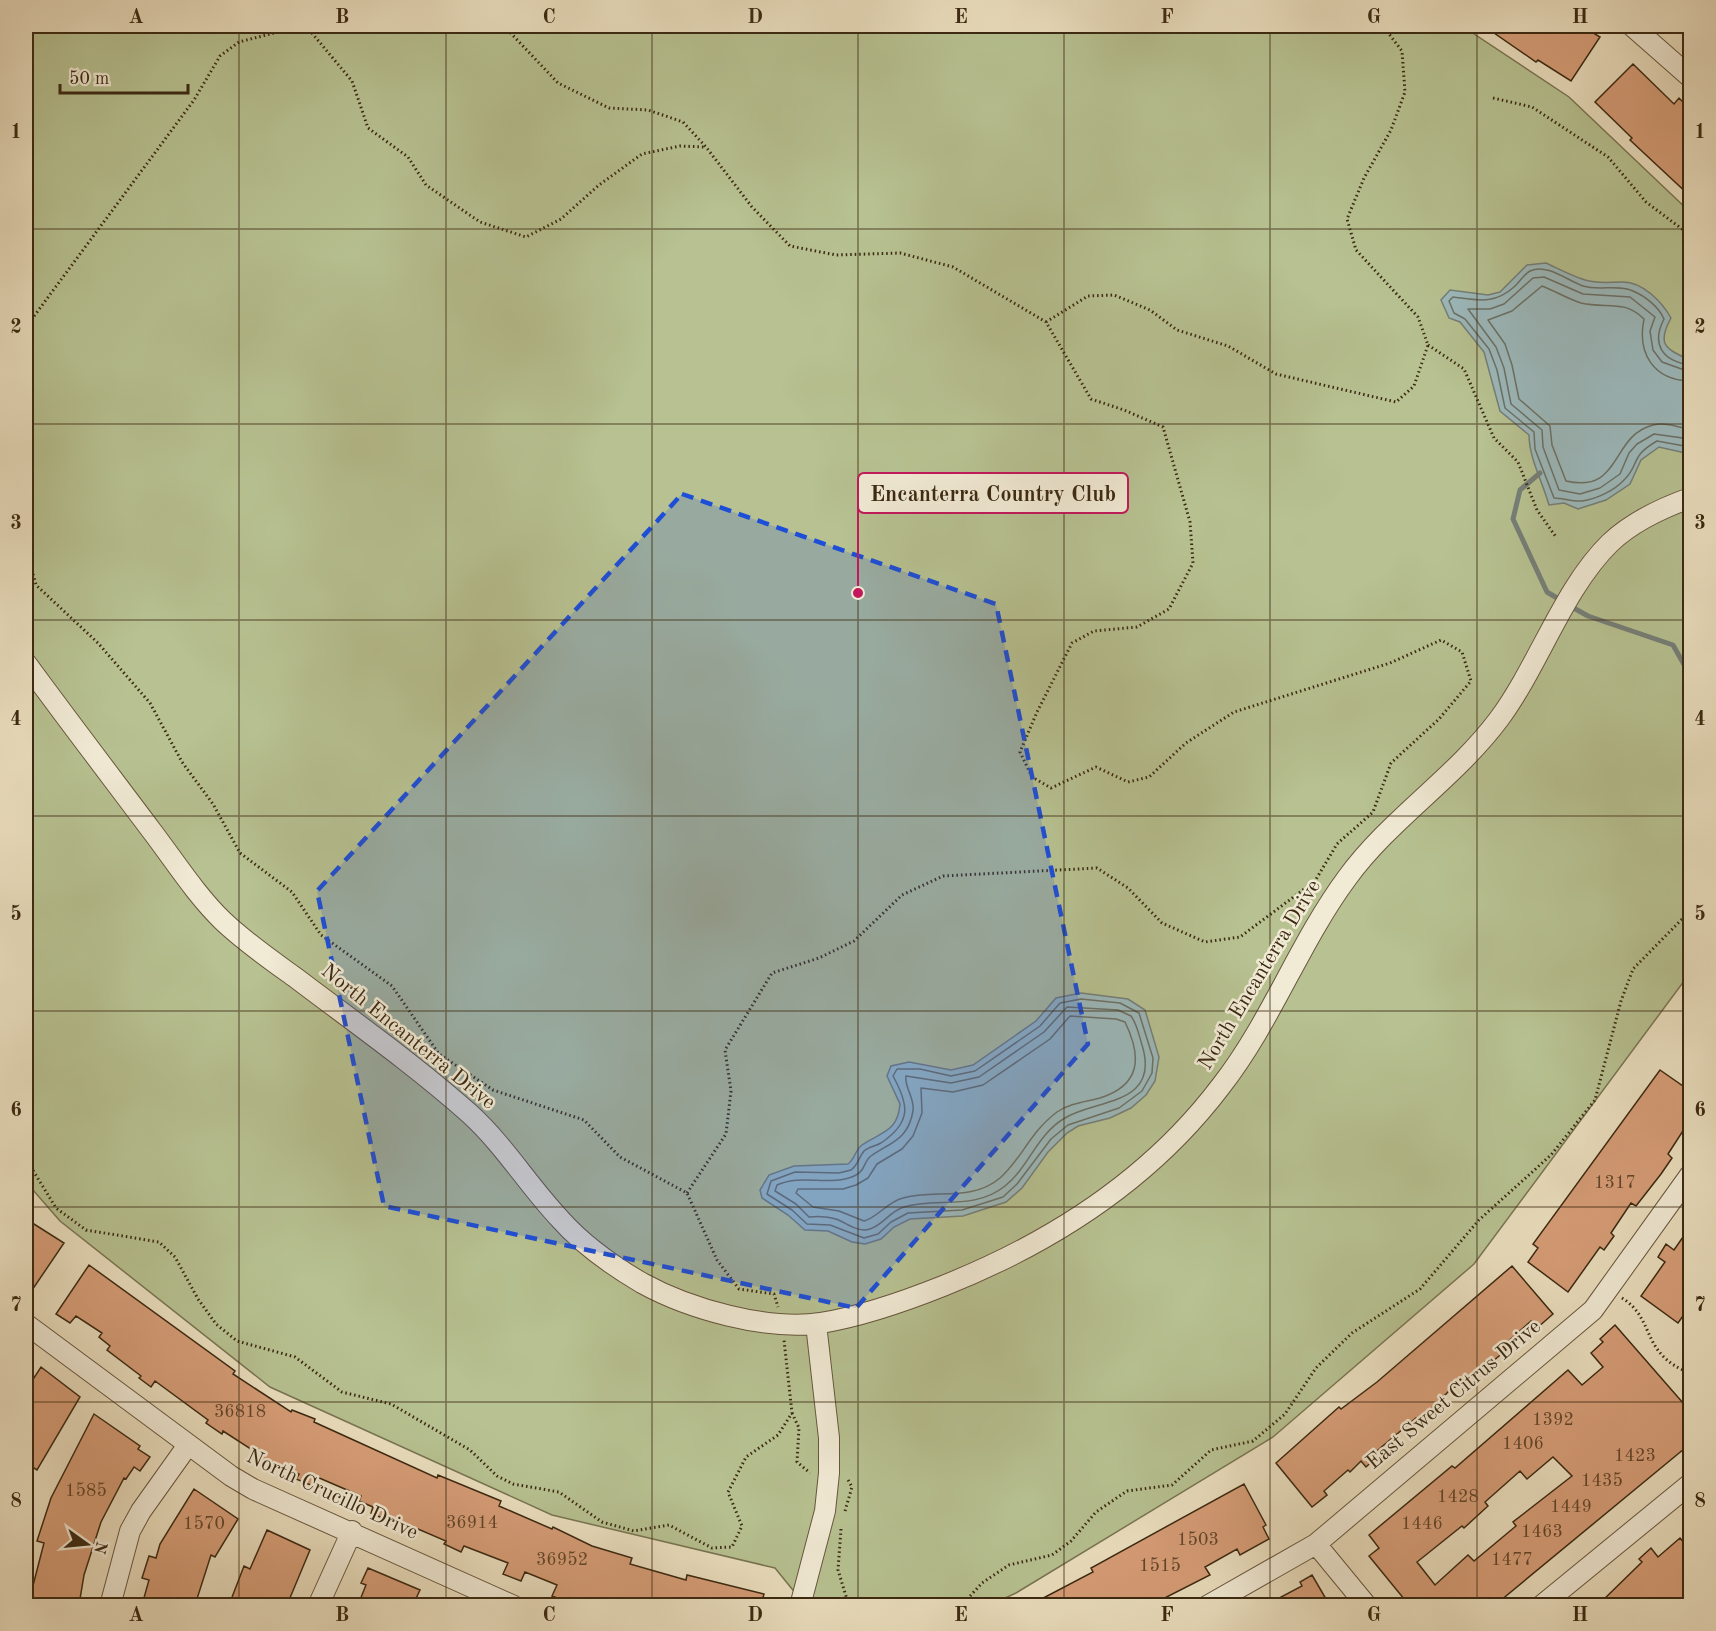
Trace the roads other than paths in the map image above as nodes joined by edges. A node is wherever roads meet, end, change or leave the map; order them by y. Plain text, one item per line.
1 (1632, 26) edge
2 (1690, 77) edge
3 (1690, 498) edge
4 (26, 663) edge
5 (1690, 1176) edge
6 (816, 1324) junction
7 (28, 1332) edge
8 (188, 1445) junction
9 (1690, 1484) edge
10 (352, 1531) junction
11 (1316, 1544) junction
12 (110, 1605) edge
13 (318, 1605) edge
14 (514, 1605) edge
15 (800, 1605) edge
16 (1207, 1605) edge
17 (1367, 1605) edge
18 (1541, 1605) edge

1 - 2 street
3 - 6 street, North Encanterra Drive
4 - 6 street, North Encanterra Drive
5 - 11 street, East Sweet Citrus Drive
6 - 15 street
7 - 8 street, North Crucillo Drive
8 - 10 street, North Crucillo Drive
8 - 12 street
9 - 18 street
10 - 13 street
10 - 14 street, North Crucillo Drive
11 - 16 street, East Sweet Citrus Drive
11 - 17 street

